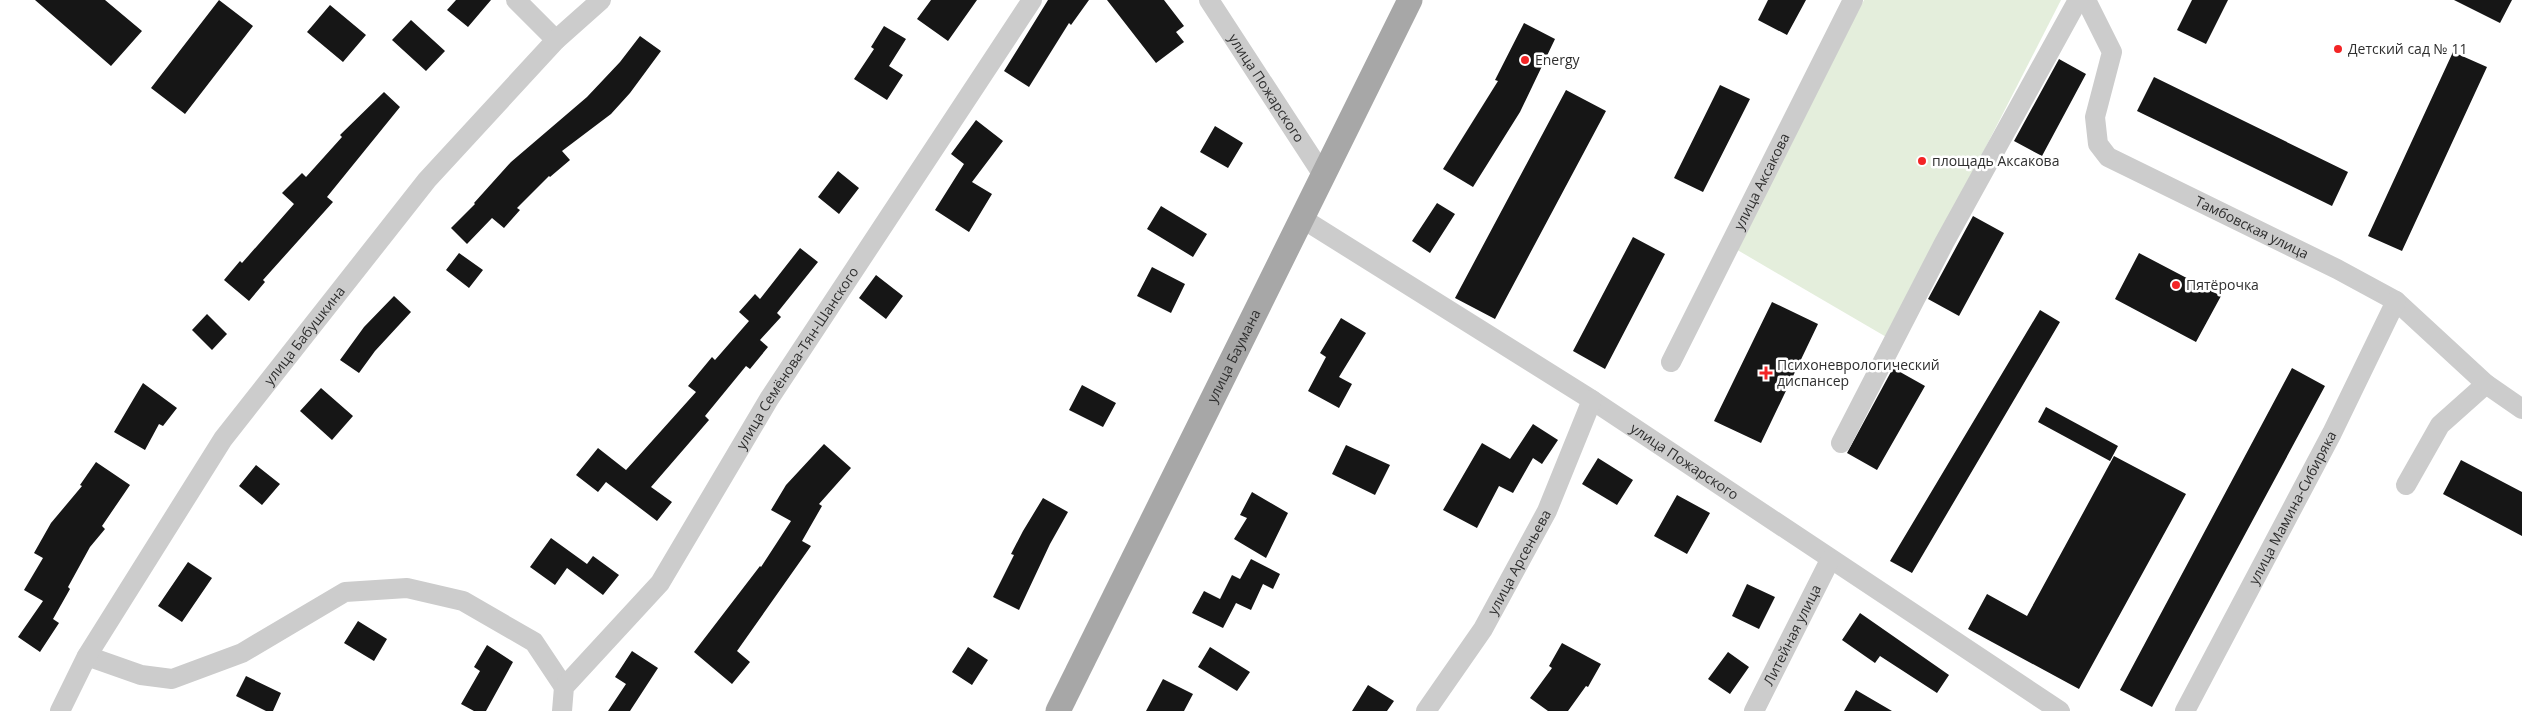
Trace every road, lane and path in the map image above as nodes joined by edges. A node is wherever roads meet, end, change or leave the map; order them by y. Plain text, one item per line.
1 (516, 0) edge
2 (601, 0) edge
3 (1032, 0) edge
4 (1209, 0) edge
5 (1410, 0) edge
6 (1853, 0) edge
7 (2078, 0) edge
8 (2086, 0) edge
9 (556, 40) junction
10 (1323, 175) junction
11 (1304, 219) junction
12 (2396, 301) junction
13 (1671, 362) dead end
14 (2486, 384) junction
15 (1592, 400) junction
16 (2522, 408) edge
17 (1841, 443) dead end
18 (2406, 485) dead end
19 (1830, 560) junction
20 (87, 656) junction
21 (564, 686) junction
22 (60, 711) edge
23 (562, 711) edge
24 (1058, 711) edge
25 (1426, 711) edge
26 (1754, 711) edge
27 (2060, 711) edge
28 (2185, 711) edge

1 - 9 street
2 - 9 street, улица Бабушкина
3 - 21 street, улица Семёнова-Тян-Шанского
4 - 10 street, улица Пожарского
5 - 10 main road, улица Баумана
6 - 13 street, улица Аксакова
7 - 17 street
8 - 12 street, Тамбовская улица
9 - 20 street, улица Бабушкина
10 - 11 main road, улица Баумана
11 - 15 street, улица Пожарского
11 - 24 main road, улица Баумана
12 - 14 street, Тамбовская улица
12 - 28 street, улица Мамина-Сибиряка
14 - 16 street, Тамбовская улица
14 - 18 street
15 - 19 street, улица Пожарского
15 - 25 street, улица Арсеньева
19 - 26 street, Литейная улица
19 - 27 street, улица Пожарского
20 - 21 street
20 - 22 street, улица Бабушкина
21 - 23 street

